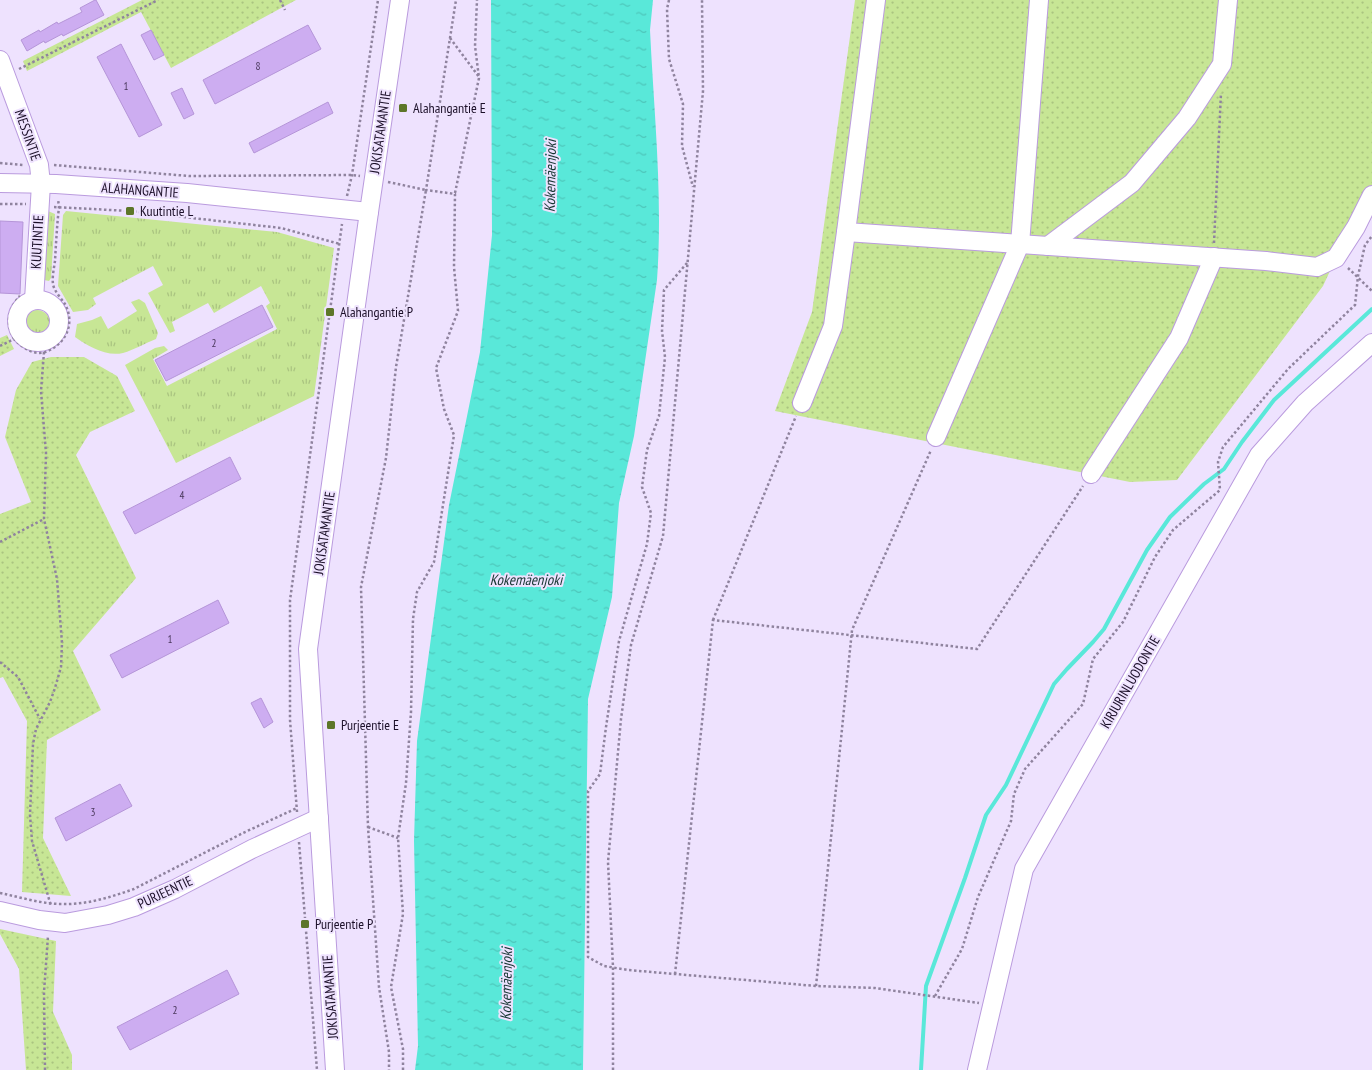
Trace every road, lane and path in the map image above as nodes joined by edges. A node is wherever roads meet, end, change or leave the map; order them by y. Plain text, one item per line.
1 (158, 0) edge
2 (280, 0) edge
3 (400, 0) edge
4 (456, 0) edge
5 (477, 0) edge
6 (668, 0) edge
7 (702, 0) edge
8 (876, 0) edge
9 (1039, 0) edge
10 (1228, 0) edge
11 (285, 10) dead end
12 (450, 38) junction
13 (3, 68) edge
14 (479, 78) junction
15 (1221, 93) dead end
16 (0, 163) edge
17 (38, 165) junction
18 (352, 175) dead end
19 (374, 179) junction
20 (0, 183) edge
21 (41, 184) junction
22 (694, 189) junction
23 (426, 190) junction
24 (455, 194) junction
25 (1372, 195) edge
26 (0, 204) edge
27 (39, 205) junction
28 (369, 212) junction
29 (846, 232) junction
30 (1372, 236) edge
31 (340, 244) dead end
32 (1020, 244) junction
33 (1048, 246) junction
34 (1214, 257) junction
35 (1336, 258) junction
36 (687, 263) junction
37 (1358, 276) junction
38 (1372, 291) edge
39 (34, 300) dead end
40 (1372, 343) edge
41 (44, 352) dead end
42 (802, 403) joint
43 (936, 437) joint
44 (1090, 474) joint
45 (44, 519) junction
46 (0, 542) edge
47 (713, 620) junction
48 (852, 635) junction
49 (0, 662) edge
50 (41, 719) junction
51 (297, 808) dead end
52 (319, 818) junction
53 (368, 827) junction
54 (398, 838) junction
55 (0, 893) edge
56 (0, 911) edge
57 (50, 912) junction
58 (613, 967) junction
59 (675, 974) junction
60 (816, 986) junction
61 (935, 996) junction
62 (992, 1005) junction
63 (45, 1070) edge
64 (335, 1070) edge
65 (389, 1070) edge
66 (402, 1070) edge
67 (613, 1070) edge
68 (978, 1070) edge

1 - 13 path
2 - 11 path
3 - 19 street, JOKISATAMANTIE
4 - 12 path
5 - 14 path
6 - 22 path
7 - 22 path
8 - 29 street
9 - 32 street
10 - 33 street
12 - 14 path
12 - 23 path
13 - 17 street, MESSINTIE
14 - 24 path
15 - 34 path
16 - 17 path
17 - 18 path
17 - 21 street, MESSINTIE
19 - 23 path
19 - 28 street, JOKISATAMANTIE
20 - 21 street, ALAHANGANTIE
21 - 27 street, KUUTINTIE
21 - 28 street, ALAHANGANTIE
22 - 36 path
23 - 24 path
23 - 53 path
24 - 54 path
25 - 35 street
26 - 27 path
27 - 31 path
27 - 39 street, KUUTINTIE
28 - 52 street, JOKISATAMANTIE
29 - 32 street
29 - 42 street
30 - 37 path
32 - 33 street
32 - 43 street
33 - 34 street
34 - 35 street
34 - 44 street
35 - 37 path
36 - 58 path
36 - 58 path
37 - 38 path
37 - 61 path
40 - 62 street, KIRJURINLUODONTIE
41 - 45 path
42 - 47 path
43 - 48 path
44 - 48 path
45 - 46 path
45 - 50 path
47 - 48 path
47 - 59 path
48 - 60 path
49 - 50 path
50 - 57 path
51 - 57 path
52 - 57 street, PURJEENTIE
52 - 64 street, JOKISATAMANTIE
53 - 54 path
53 - 65 path
54 - 66 path
55 - 57 path
56 - 57 street, PURJEENTIE
57 - 63 path
58 - 59 path
58 - 67 path
59 - 60 path
60 - 61 path
61 - 62 path
62 - 68 street, KIRJURINLUODONTIE

